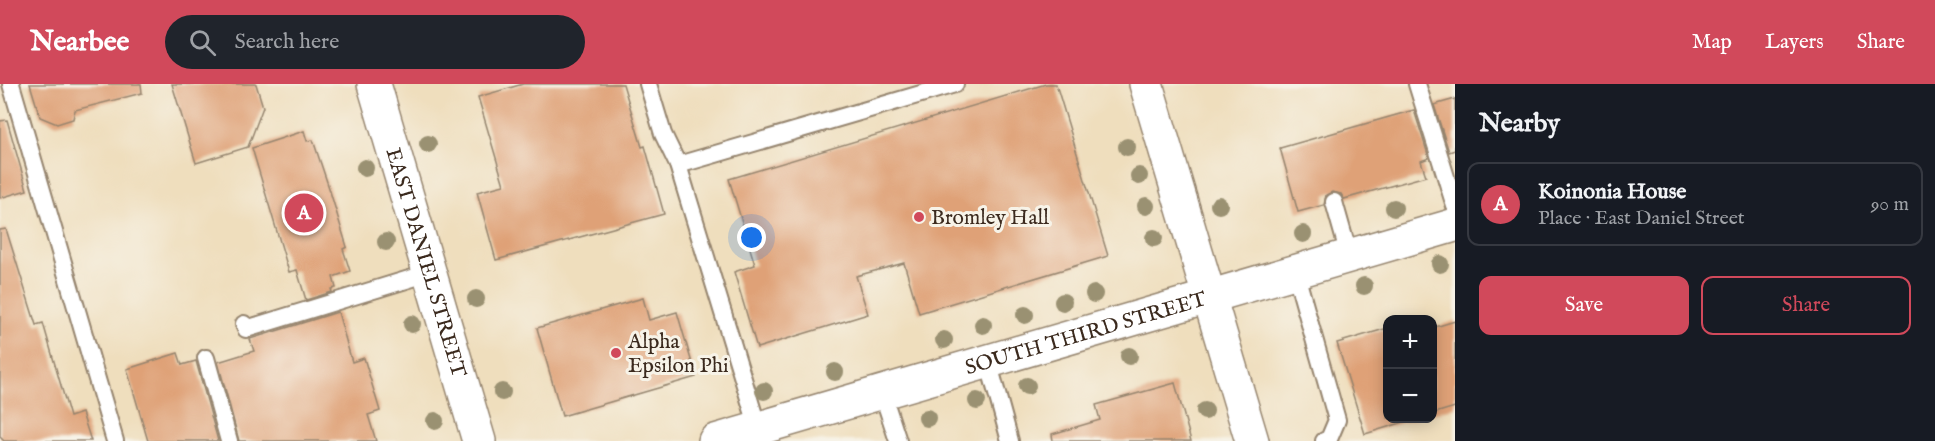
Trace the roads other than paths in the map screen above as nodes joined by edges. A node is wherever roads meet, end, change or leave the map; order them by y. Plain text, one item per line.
1 (11, 84) edge
2 (374, 84) edge
3 (648, 84) edge
4 (955, 84) edge
5 (1146, 84) edge
6 (1417, 84) edge
7 (678, 165) junction
8 (1334, 202) dead end
9 (1455, 206) edge
10 (1455, 225) edge
11 (1349, 255) junction
12 (1295, 271) junction
13 (429, 273) junction
14 (1209, 296) junction
15 (244, 324) dead end
16 (206, 358) dead end
17 (988, 361) junction
18 (882, 392) junction
19 (758, 428) junction
20 (116, 441) edge
21 (229, 441) edge
22 (479, 441) edge
23 (715, 441) edge
24 (898, 441) edge
25 (1010, 441) edge
26 (1252, 441) edge
27 (1324, 441) edge

1 - 20 lane
2 - 13 street, EAST DANIEL STREET
3 - 7 lane
4 - 7 lane
5 - 14 street
6 - 9 lane
7 - 19 lane
8 - 11 lane
10 - 11 street, SOUTH THIRD STREET
11 - 12 street, SOUTH THIRD STREET
12 - 14 street, SOUTH THIRD STREET
12 - 27 lane
13 - 15 lane
13 - 22 street, EAST DANIEL STREET
14 - 17 street, SOUTH THIRD STREET
14 - 26 street
16 - 21 lane
17 - 18 street, SOUTH THIRD STREET
17 - 25 lane
18 - 19 street, SOUTH THIRD STREET
18 - 24 lane
19 - 23 street, SOUTH THIRD STREET

